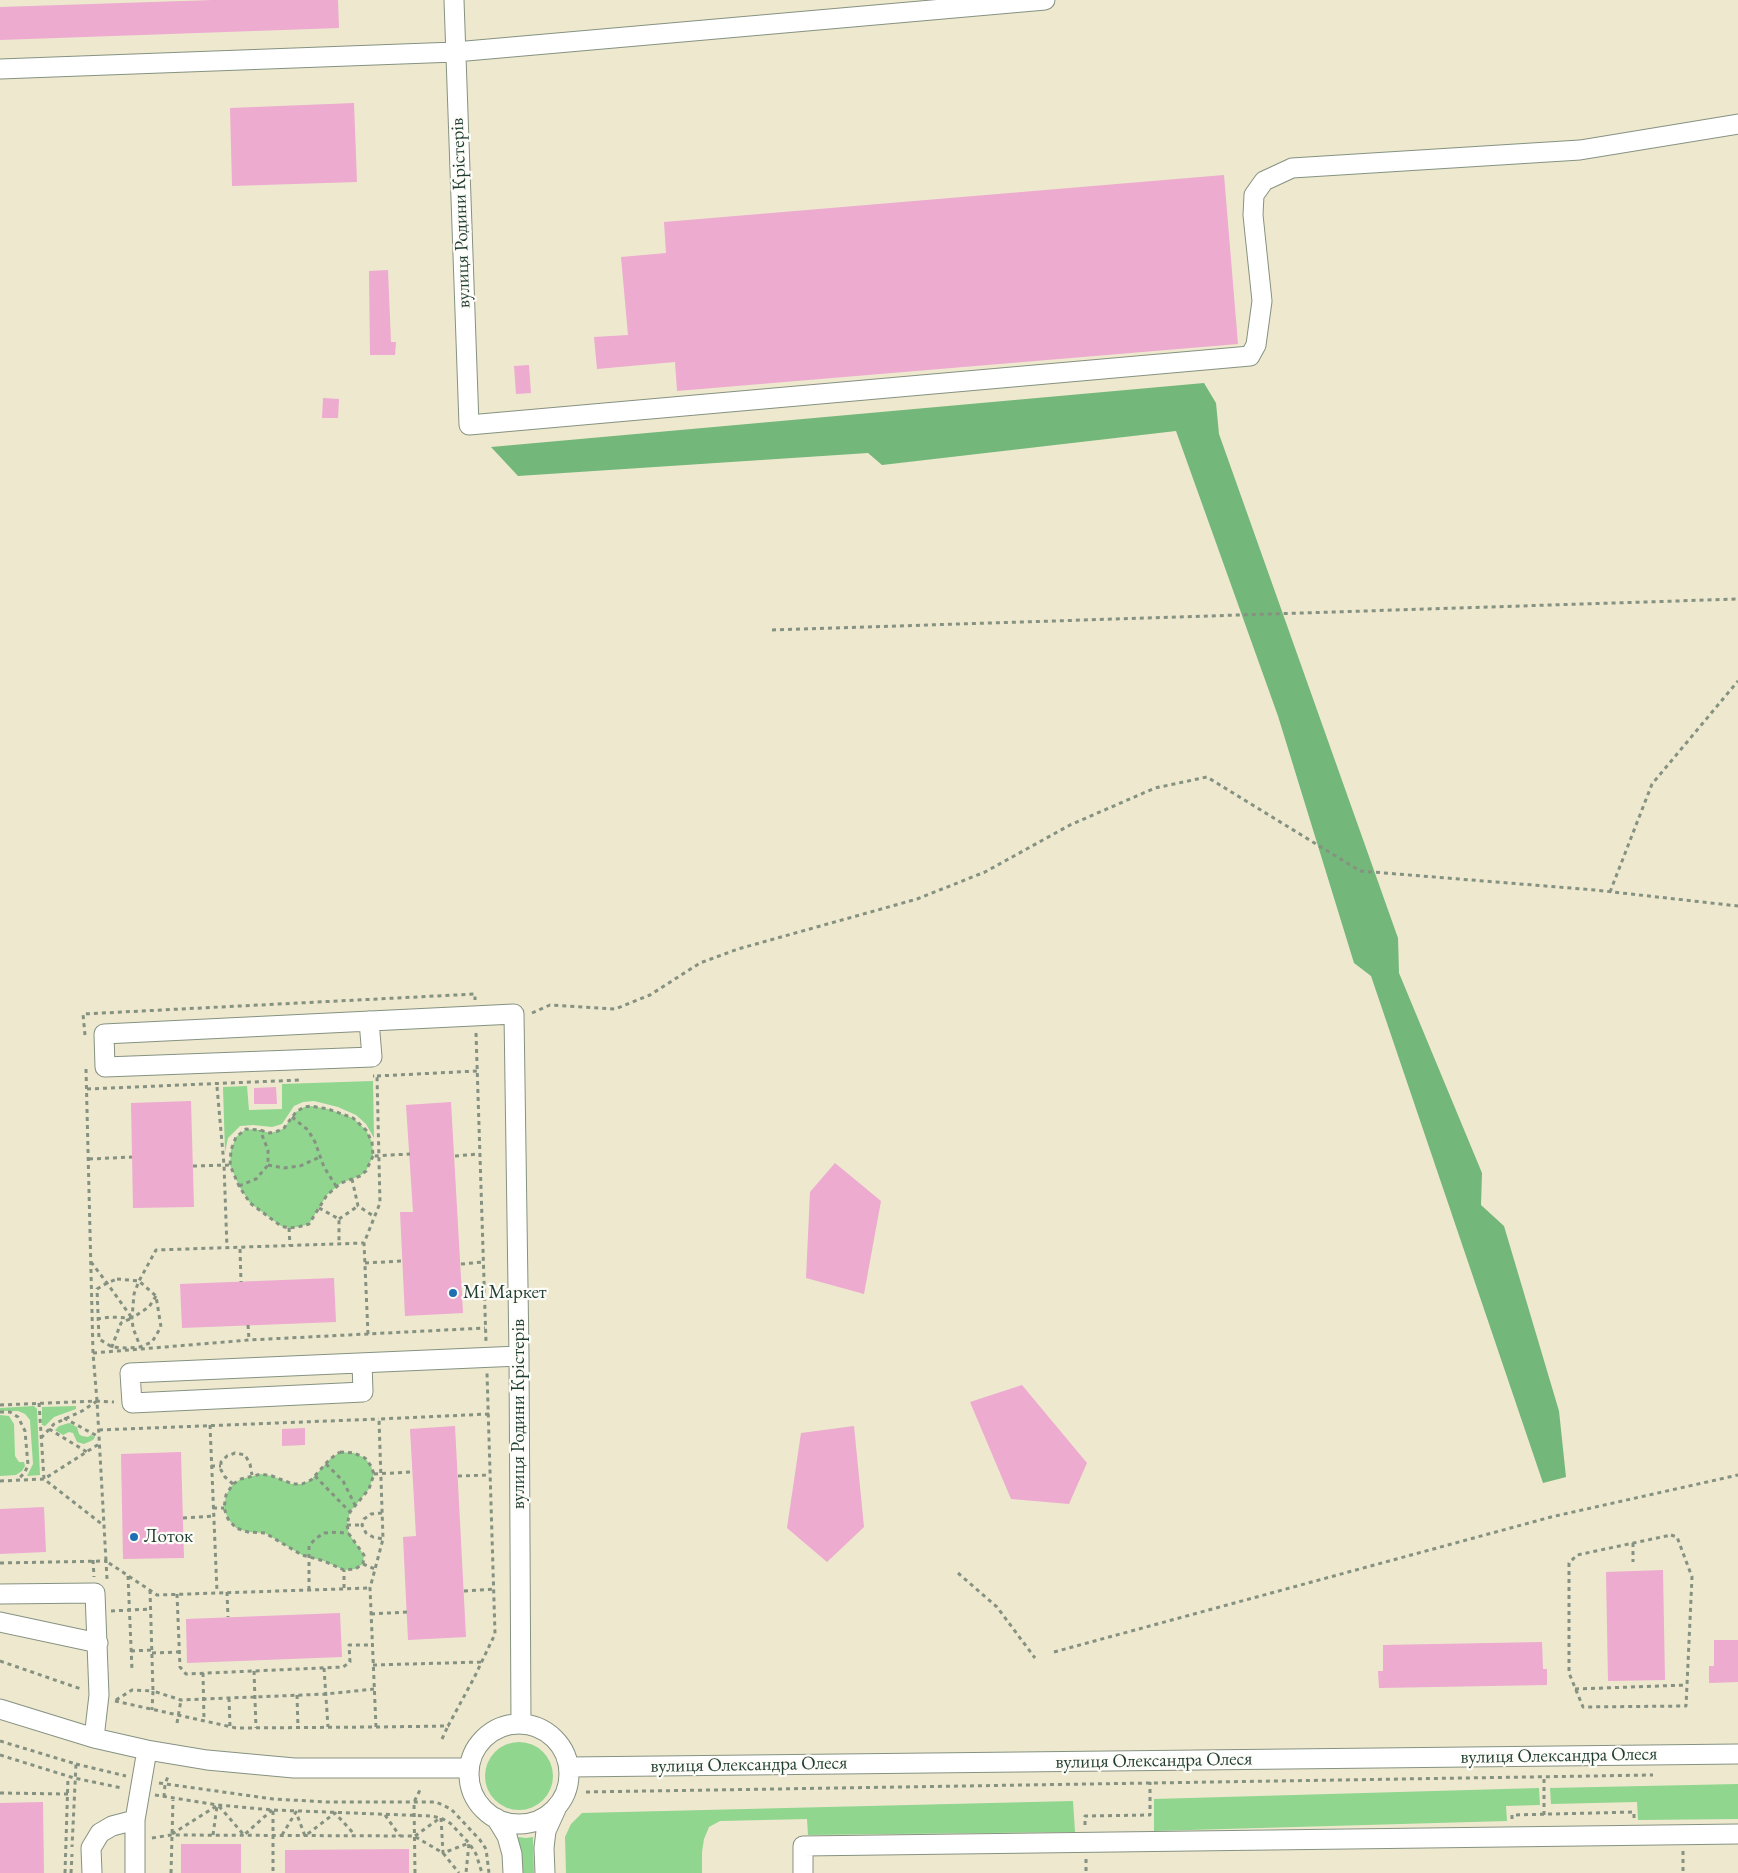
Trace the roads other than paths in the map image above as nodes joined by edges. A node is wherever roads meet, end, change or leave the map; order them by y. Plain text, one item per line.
1 (454, 0) edge
2 (1045, 0) edge
3 (455, 52) junction
4 (0, 69) edge
5 (1738, 124) edge
6 (369, 1021) junction
7 (519, 1356) junction
8 (362, 1363) junction
9 (0, 1594) edge
10 (0, 1622) edge
11 (98, 1643) junction
12 (0, 1709) edge
13 (521, 1724) junction
14 (94, 1738) junction
15 (147, 1750) junction
16 (1738, 1754) edge
17 (570, 1767) junction
18 (469, 1768) junction
19 (556, 1808) junction
20 (496, 1818) junction
21 (135, 1820) junction
22 (1738, 1834) edge
23 (92, 1873) edge
24 (135, 1873) edge
25 (513, 1873) edge
26 (545, 1873) edge
27 (803, 1873) edge

1 - 3 street, вулиця Родини Крістерів
2 - 3 street
3 - 4 street
3 - 5 street, вулиця Родини Крістерів
6 - 6 street
6 - 7 street, вулиця Родини Крістерів
7 - 8 street
7 - 13 street, вулиця Родини Крістерів
8 - 8 street
9 - 11 street
10 - 11 street
11 - 14 street
12 - 14 street
13 - 17 street
13 - 18 street
14 - 15 street
15 - 18 street
15 - 21 street
16 - 17 street, вулиця Олександра Олеся
17 - 19 street
18 - 20 street
19 - 20 street
19 - 26 street
20 - 25 street
21 - 23 street
21 - 24 street
22 - 27 street

